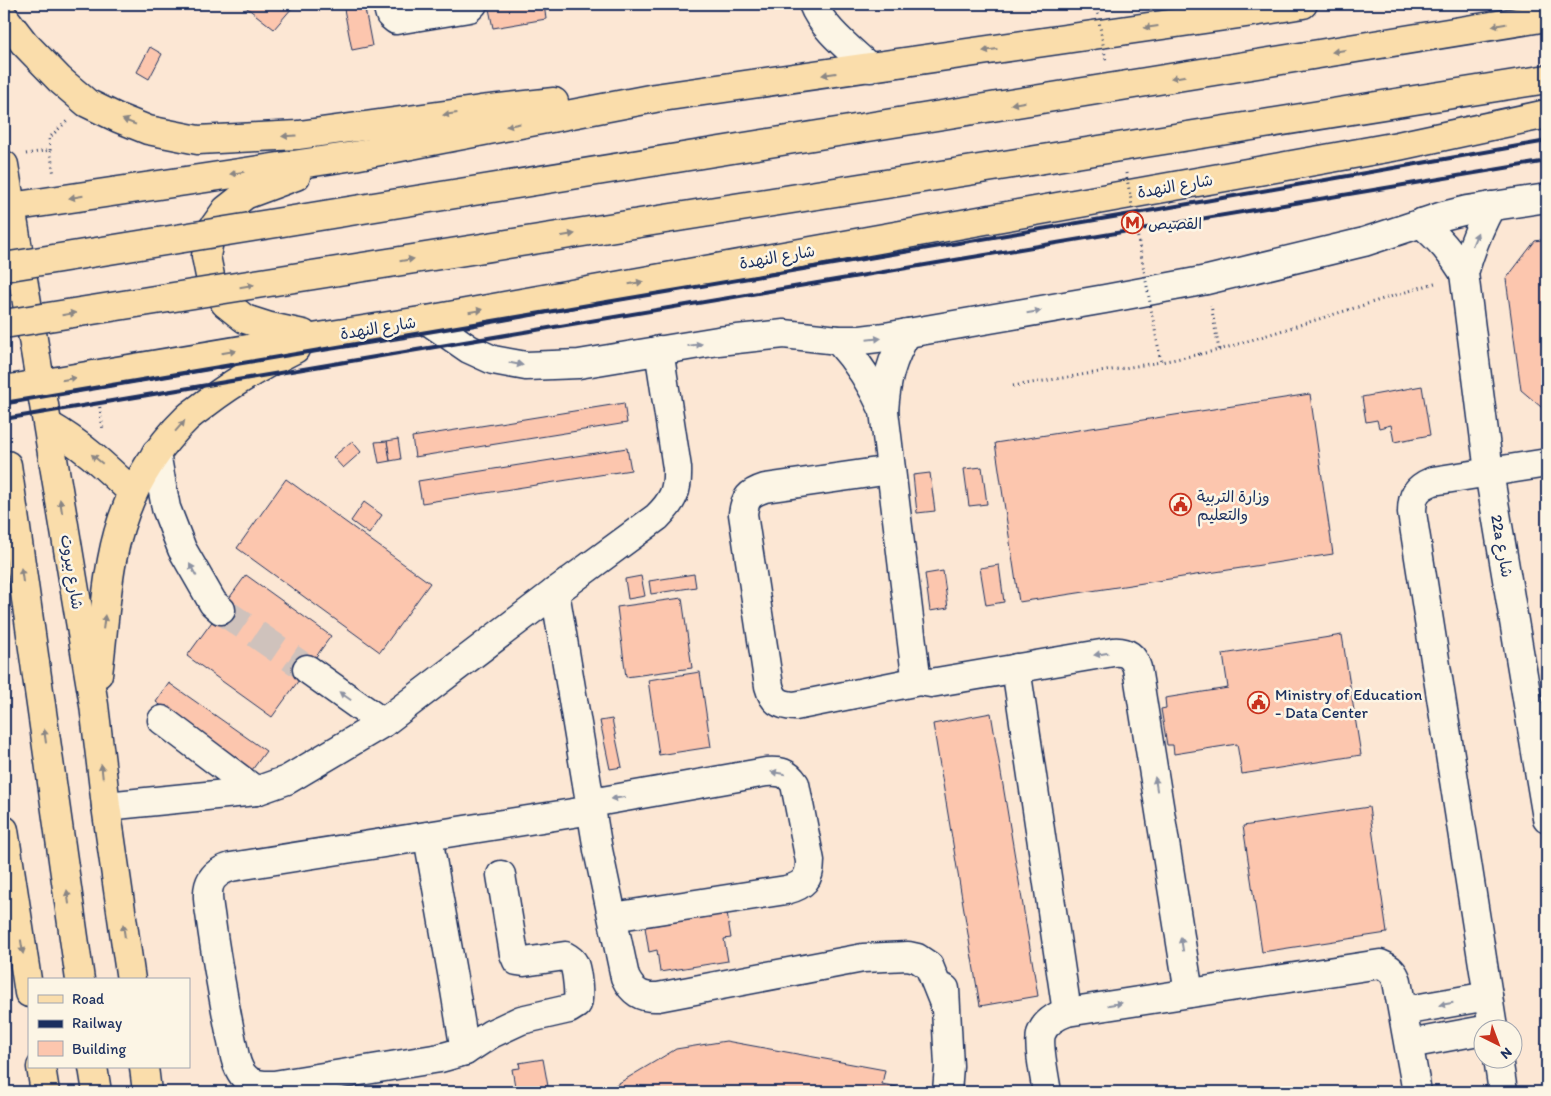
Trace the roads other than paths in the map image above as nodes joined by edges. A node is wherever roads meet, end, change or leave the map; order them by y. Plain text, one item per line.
1 (387, 4) edge
2 (473, 4) edge
3 (813, 4) edge
4 (1303, 4) edge
5 (1257, 8) edge
6 (4, 17) edge
7 (1547, 17) edge
8 (870, 68) junction
9 (1547, 79) edge
10 (655, 98) junction
11 (1547, 114) edge
12 (354, 156) junction
13 (4, 165) edge
14 (1547, 198) edge
15 (1491, 206) junction
16 (7, 207) edge
17 (1421, 223) junction
18 (4, 267) edge
19 (1464, 273) junction
20 (426, 320) junction
21 (4, 324) edge
22 (907, 333) junction
23 (319, 337) junction
24 (838, 340) junction
25 (659, 350) junction
26 (40, 384) junction
27 (4, 390) edge
28 (884, 411) junction
29 (48, 425) junction
30 (156, 453) junction
31 (1547, 464) edge
32 (7, 465) dead end
33 (891, 470) junction
34 (1489, 472) junction
35 (132, 492) junction
36 (555, 592) junction
37 (221, 610) tunnel mouth
38 (1016, 668) junction
39 (307, 669) tunnel mouth
40 (919, 681) junction
41 (94, 705) junction
42 (162, 720) dead end
43 (383, 723) junction
44 (256, 790) junction
45 (106, 806) junction
46 (591, 807) junction
47 (1547, 818) edge
48 (4, 830) edge
49 (428, 837) junction
50 (501, 875) dead end
51 (613, 917) junction
52 (80, 978) edge
53 (131, 978) edge
54 (28, 986) edge
55 (1189, 992) junction
56 (1488, 996) junction
57 (1403, 1011) junction
58 (1067, 1012) junction
59 (1491, 1018) edge
60 (1474, 1032) edge
61 (1409, 1044) junction
62 (465, 1050) junction
63 (40, 1068) edge
64 (93, 1068) edge
65 (144, 1068) edge
66 (1499, 1068) edge
67 (44, 1092) edge
68 (97, 1092) edge
69 (147, 1092) edge
70 (947, 1092) edge
71 (1047, 1092) edge
72 (1417, 1092) edge
73 (1503, 1092) edge

1 - 2 street
3 - 8 street
4 - 5 main road
5 -> 8 main road
10 -> 6 main road
7 -> 18 main road, bridge
8 -> 10 main road
21 -> 9 main road, bridge
10 -> 12 main road
20 -> 11 main road, شارع النهدة
12 -> 16 main road
12 - 23 main road
13 - 16 main road, شارع بيروت
14 - 15 street
15 - 17 street
19 -> 15 street, 22a شارع
16 - 26 main road, شارع بيروت
17 - 19 street, 22a شارع
22 -> 17 street
19 - 34 street, 22a شارع
20 - 23 main road, شارع النهدة
20 -> 25 street
24 -> 22 street
22 - 28 street
26 -> 23 main road, شارع النهدة
30 -> 23 main road
25 -> 24 street
24 - 28 street
25 - 36 street
26 - 27 main road, شارع النهدة
26 - 29 main road, شارع بيروت
28 - 33 street
35 -> 29 main road
41 -> 29 main road, شارع بيروت
30 - 35 main road
37 -> 30 street
31 - 34 street
52 -> 32 main road
33 - 40 street
33 - 40 street
34 - 47 street, 22a شارع
34 - 56 street
41 -> 35 main road
36 - 43 street
36 - 46 street
38 - 40 street
55 -> 38 street
38 - 58 street
43 -> 39 street
45 -> 41 main road, شارع بيروت
42 - 44 street
43 - 44 street
44 - 45 street
53 -> 45 main road, شارع بيروت
46 - 49 street
46 - 51 street
51 -> 46 street
48 -> 54 main road
49 - 62 street
49 - 62 street
50 - 62 street
51 - 70 street
55 - 57 street
58 -> 55 street
56 -> 57 street
56 - 59 street
57 - 61 street
58 - 71 street
60 - 61 street
61 - 72 street
63 - 67 main road
64 - 68 main road
65 - 69 main road
66 - 73 street

